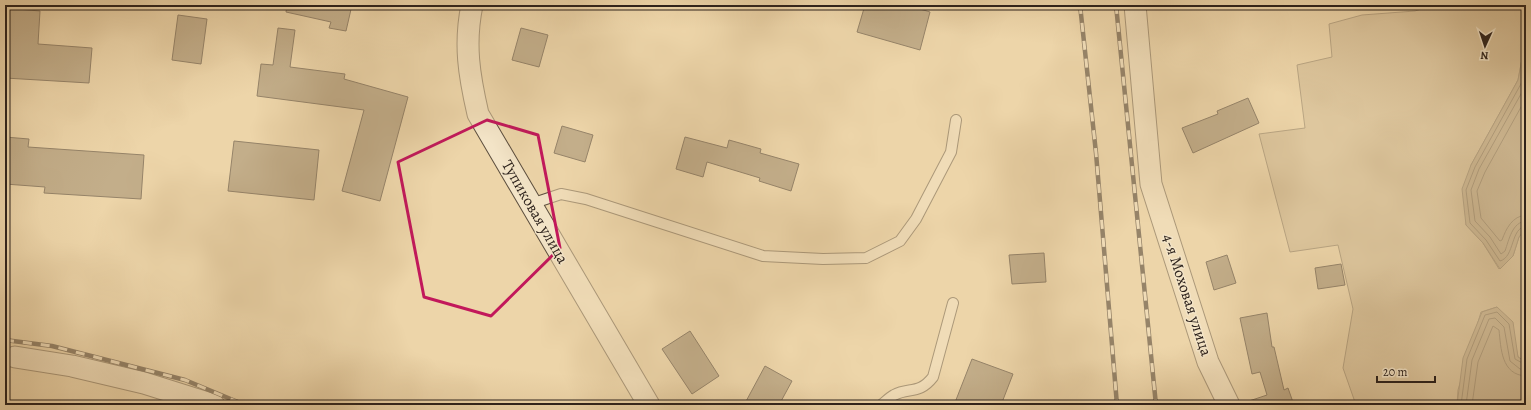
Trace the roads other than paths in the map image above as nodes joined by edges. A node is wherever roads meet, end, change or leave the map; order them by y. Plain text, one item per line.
1 (472, 5) edge
2 (1135, 5) edge
3 (956, 120) dead end
4 (531, 204) junction
5 (953, 302) dead end
6 (15, 357) dead end
7 (214, 405) edge
8 (648, 405) edge
9 (881, 405) edge
10 (1229, 405) edge

1 - 4 street, Тупиковая улица
2 - 10 street, 4-я Моховая улица
3 - 4 lane
4 - 8 street, Тупиковая улица
5 - 9 lane
6 - 7 street

